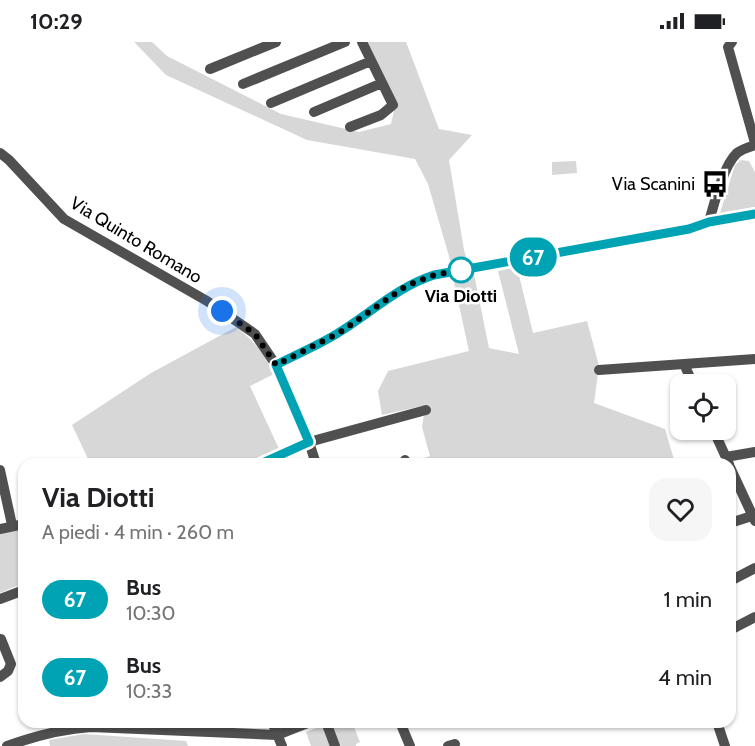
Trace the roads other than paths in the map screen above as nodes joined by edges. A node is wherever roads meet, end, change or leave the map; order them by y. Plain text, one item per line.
1 (276, 42) edge
2 (345, 42) edge
3 (362, 42) edge
4 (732, 42) edge
5 (371, 61) junction
6 (210, 69) dead end
7 (382, 83) junction
8 (243, 84) dead end
9 (270, 103) dead end
10 (314, 112) dead end
11 (350, 127) dead end
12 (755, 144) edge
13 (0, 153) edge
14 (755, 214) edge
15 (709, 222) junction
16 (755, 359) edge
17 (684, 364) junction
18 (276, 365) junction
19 (599, 370) dead end
20 (688, 374) edge
21 (426, 410) dead end
22 (718, 440) edge
23 (309, 442) junction
24 (755, 452) edge
25 (273, 458) edge
26 (314, 458) edge
27 (726, 458) edge
28 (736, 460) edge
29 (0, 470) edge
30 (736, 480) edge
31 (754, 517) edge
32 (736, 522) edge
33 (18, 524) edge
34 (12, 525) junction
35 (0, 529) edge
36 (755, 568) edge
37 (736, 578) edge
38 (18, 592) edge
39 (0, 599) edge
40 (755, 617) edge
41 (736, 626) edge
42 (1, 639) edge
43 (0, 677) edge
44 (68, 728) edge
45 (135, 728) edge
46 (300, 728) edge
47 (328, 728) edge
48 (402, 728) edge
49 (719, 728) edge
50 (280, 741) edge
51 (7, 746) edge
52 (336, 746) edge
53 (410, 746) edge
54 (725, 746) edge

1 - 6 street
2 - 8 street
3 - 5 street
4 - 12 street
5 - 7 street
5 - 9 street
7 - 10 street
7 - 11 street
12 - 15 street
13 - 18 street, Via Quinto Romano
14 - 15 street
15 - 18 street
16 - 17 street
17 - 19 street
17 - 20 street
18 - 23 street, Via Quinto Romano
21 - 23 street
22 - 27 street
23 - 25 street
23 - 26 street, Via Quinto Romano
24 - 28 street
29 - 34 street
30 - 31 street
31 - 32 street
33 - 34 street
34 - 35 street
36 - 37 street
38 - 39 street
40 - 41 street
42 - 43 street
44 - 51 street
45 - 50 street
46 - 50 street
47 - 52 street
48 - 53 street
49 - 54 street

